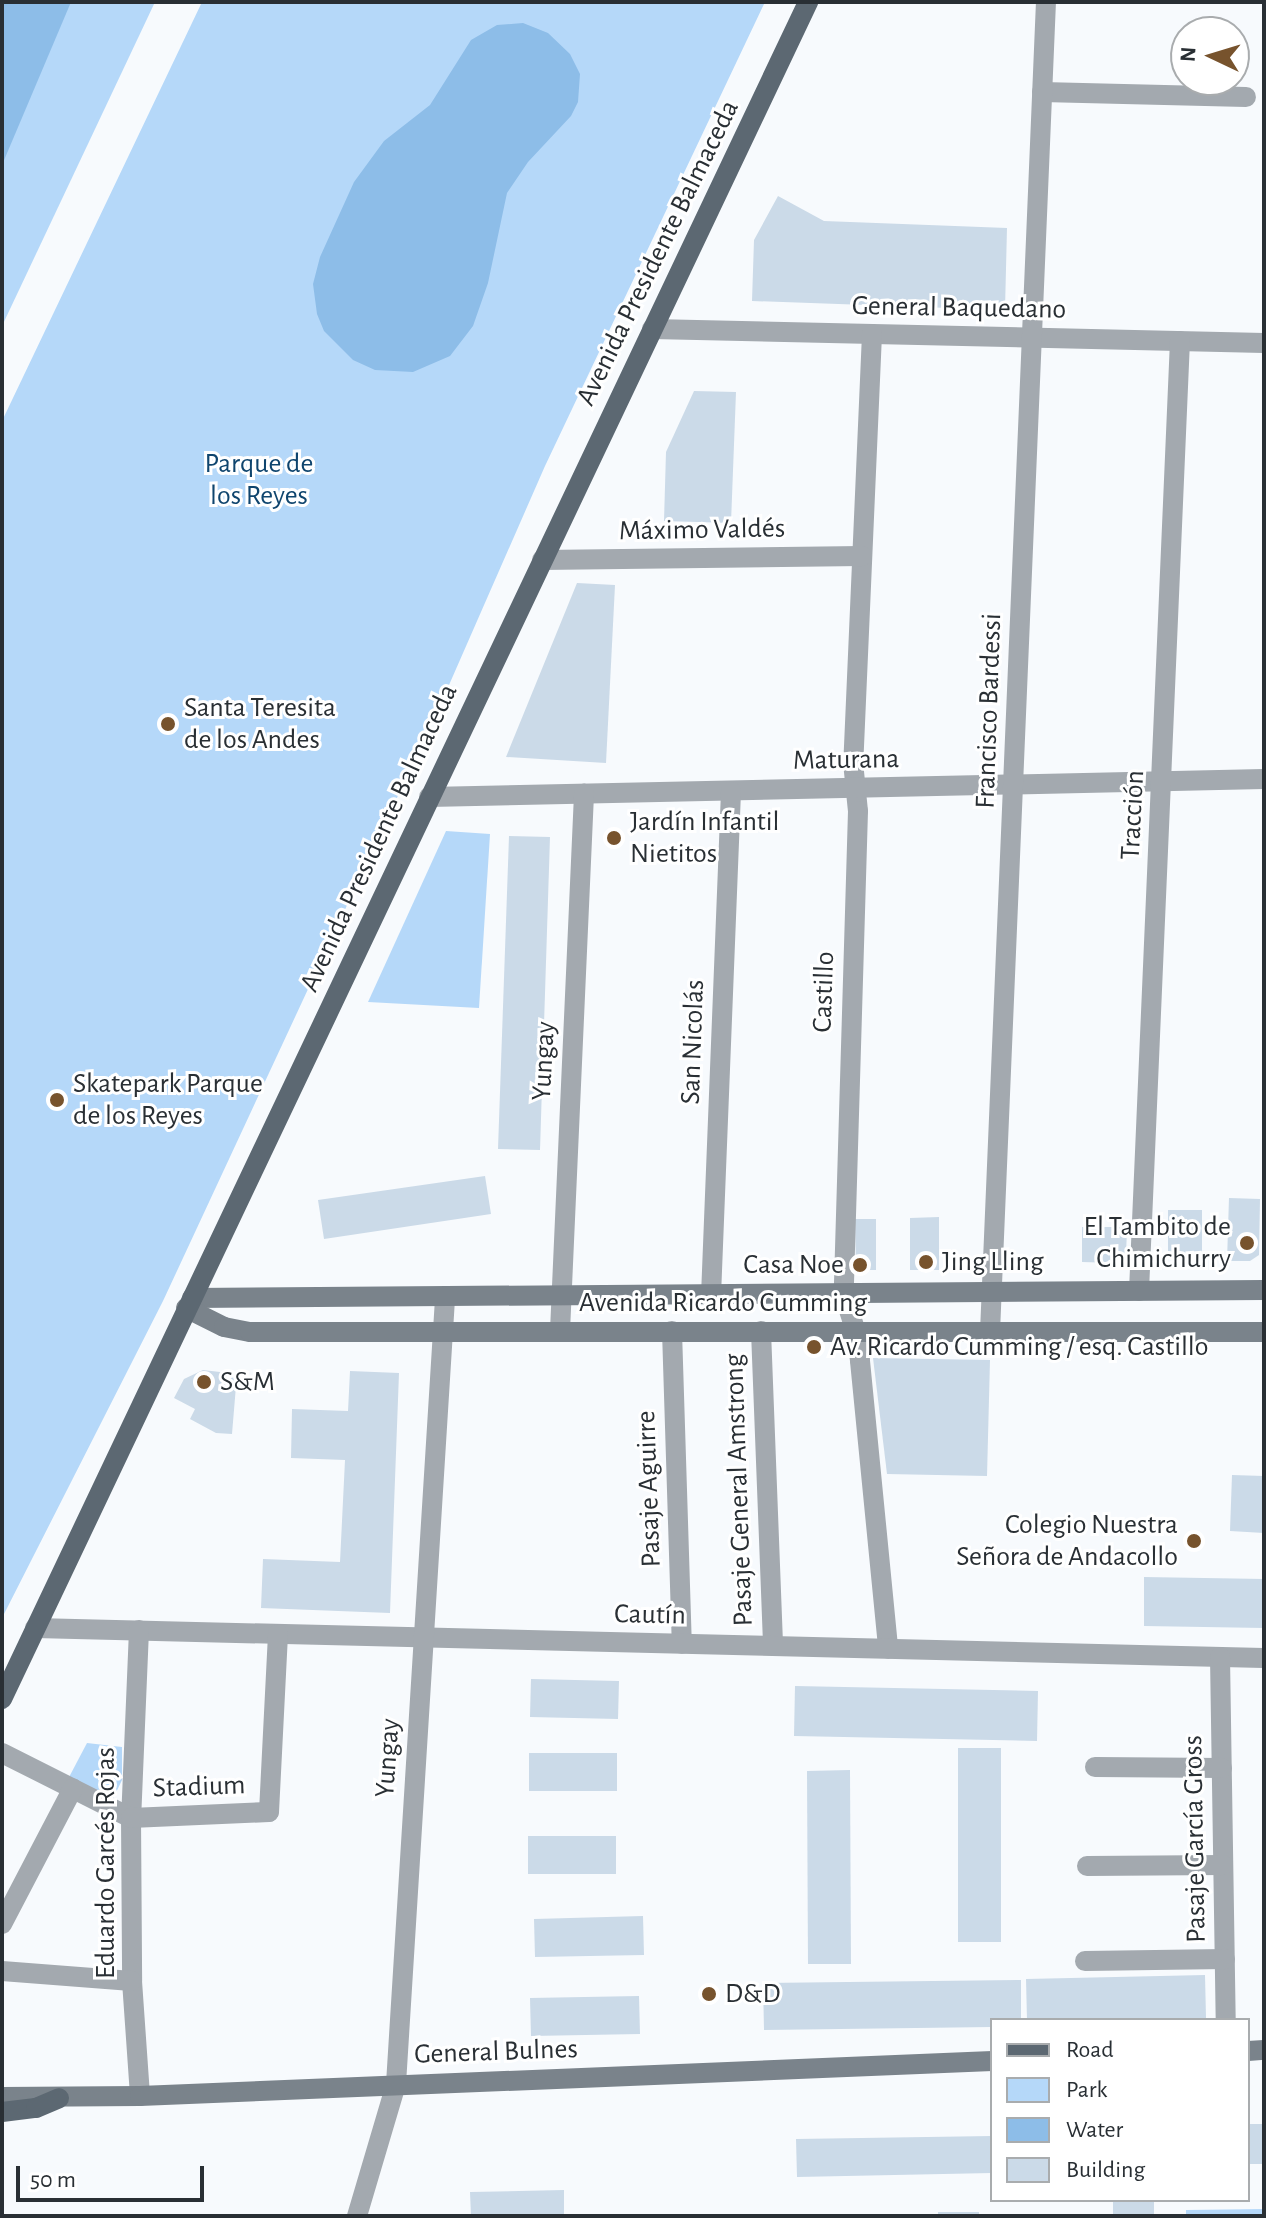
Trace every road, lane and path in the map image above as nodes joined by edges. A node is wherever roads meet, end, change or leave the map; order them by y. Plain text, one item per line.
1 (808, 2) edge
2 (1046, 2) edge
3 (1042, 92) junction
4 (1246, 97) dead end
5 (652, 329) junction
6 (872, 334) junction
7 (1032, 338) junction
8 (1180, 341) junction
9 (1264, 343) edge
10 (862, 556) junction
11 (542, 560) junction
12 (1264, 779) edge
13 (1163, 782) junction
14 (1013, 785) junction
15 (856, 788) junction
16 (731, 791) junction
17 (584, 794) junction
18 (429, 797) junction
19 (1264, 1290) edge
20 (1139, 1291) junction
21 (991, 1292) junction
22 (844, 1295) junction
23 (711, 1296) junction
24 (562, 1297) junction
25 (445, 1298) junction
26 (189, 1303) junction
27 (442, 1331) junction
28 (560, 1331) junction
29 (672, 1331) junction
30 (761, 1331) junction
31 (856, 1332) junction
32 (990, 1332) junction
33 (1264, 1332) edge
34 (35, 1628) junction
35 (139, 1630) junction
36 (278, 1634) junction
37 (424, 1637) junction
38 (682, 1644) junction
39 (773, 1646) junction
40 (888, 1649) junction
41 (1220, 1657) junction
42 (1264, 1658) edge
43 (2, 1699) edge
44 (2, 1753) edge
45 (1095, 1767) dead end
46 (1222, 1768) junction
47 (73, 1788) junction
48 (131, 1818) junction
49 (1223, 1865) junction
50 (1087, 1866) dead end
51 (2, 1924) edge
52 (1225, 1959) junction
53 (1085, 1961) dead end
54 (2, 1971) edge
55 (132, 1981) junction
56 (1226, 2018) edge
57 (990, 2061) edge
58 (396, 2084) junction
59 (140, 2096) junction
60 (2, 2097) edge
61 (59, 2098) junction
62 (2, 2112) edge
63 (357, 2216) edge

1 - 5 main road, Avenida Presidente Balmaceda
2 - 3 street, Francisco Bardessi
3 - 4 street
3 - 7 street, Francisco Bardessi
5 - 6 street, General Baquedano
5 - 11 main road, Avenida Presidente Balmaceda
6 - 7 street, General Baquedano
6 - 10 street, Castillo
7 - 8 street, General Baquedano
7 - 14 street, Francisco Bardessi
8 - 9 street, General Baquedano
8 - 13 street, Tracción
10 - 11 street, Máximo Valdés
10 - 15 street, Castillo
11 - 18 main road, Avenida Presidente Balmaceda
12 - 13 street, Maturana
13 - 14 street, Maturana
13 - 20 street, Tracción
14 - 15 street, Maturana
14 - 21 street, Francisco Bardessi
15 - 16 street, Maturana
15 - 22 street, Castillo
16 - 17 street, Maturana
16 - 23 street, San Nicolás
17 - 18 street, Maturana
17 - 24 street, Yungay
18 - 26 main road, Avenida Presidente Balmaceda
19 - 20 main road, Avenida Ricardo Cumming
20 - 21 main road, Avenida Ricardo Cumming
21 - 22 main road, Avenida Ricardo Cumming
21 - 32 street, Francisco Bardessi
22 - 23 main road, Avenida Ricardo Cumming
22 - 31 street, Castillo
23 - 24 main road, Avenida Ricardo Cumming
24 - 25 main road, Avenida Ricardo Cumming
24 - 28 street, Yungay
25 - 26 main road, Avenida Ricardo Cumming
25 - 27 street, Yungay
26 - 27 main road, Avenida Ricardo Cumming
26 - 34 main road, Avenida Presidente Balmaceda
27 - 28 main road, Avenida Ricardo Cumming
27 - 37 street, Yungay
28 - 29 main road, Avenida Ricardo Cumming
29 - 30 main road, Avenida Ricardo Cumming
29 - 38 street, Pasaje Aguirre
30 - 31 main road, Avenida Ricardo Cumming
30 - 39 street, Pasaje General Amstrong
31 - 32 main road, Avenida Ricardo Cumming
31 - 40 street, Castillo
32 - 33 main road, Avenida Ricardo Cumming
34 - 35 street, Cautín
34 - 43 main road, Avenida Presidente Balmaceda
35 - 36 street, Cautín
35 - 48 street, Eduardo Garcés Rojas
36 - 37 street, Cautín
36 - 48 street, Stadium
37 - 38 street, Cautín
37 - 58 street, Yungay
38 - 39 street, Cautín
39 - 40 street, Cautín
40 - 41 street, Cautín
41 - 42 street, Cautín
41 - 46 street, Pasaje García Gross
44 - 47 street, Stadium
45 - 46 street
46 - 49 street, Pasaje García Gross
47 - 48 street, Stadium
47 - 51 street
48 - 55 street, Eduardo Garcés Rojas
49 - 50 street
49 - 52 street, Pasaje García Gross
52 - 53 street
52 - 56 street, Pasaje García Gross
54 - 55 street
55 - 59 street, Eduardo Garcés Rojas
57 - 58 main road, General Bulnes
58 - 59 main road, General Bulnes
58 - 63 street, Yungay
59 - 61 main road, General Bulnes
60 - 61 main road, General Bulnes
61 - 62 main road

